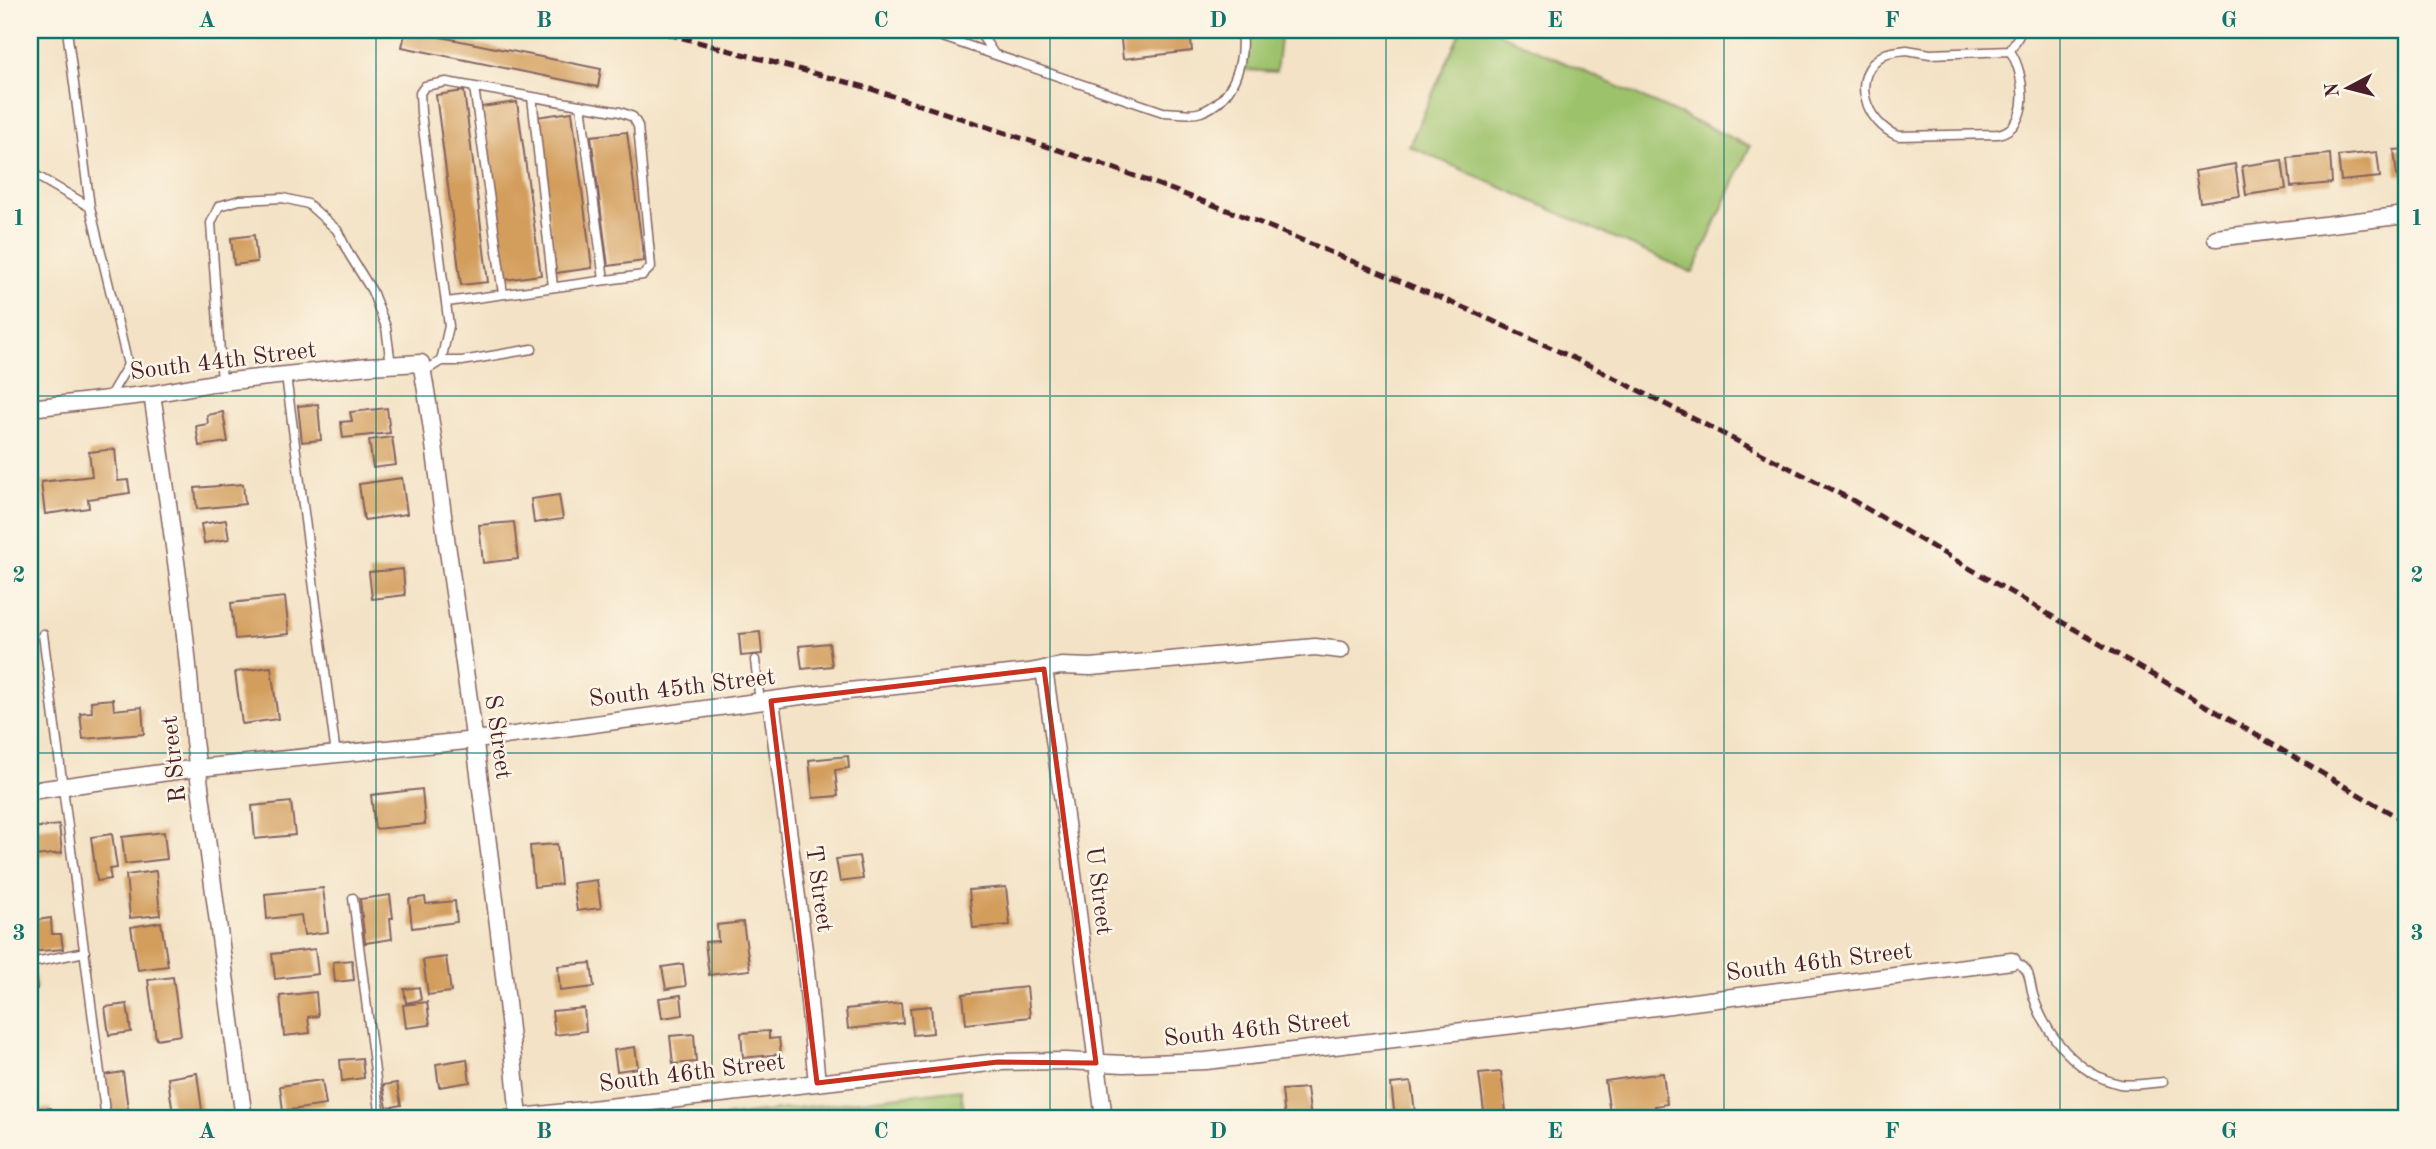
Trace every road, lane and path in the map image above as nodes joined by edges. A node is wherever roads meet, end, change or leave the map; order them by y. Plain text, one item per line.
1 (67, 30) edge
2 (922, 30) edge
3 (978, 30) edge
4 (1241, 30) edge
5 (2022, 30) edge
6 (2010, 51) junction
7 (994, 54) junction
8 (474, 87) junction
9 (532, 97) junction
10 (581, 105) junction
11 (30, 172) edge
12 (90, 207) junction
13 (2406, 215) edge
14 (2216, 238) dead end
15 (604, 280) junction
16 (553, 288) junction
17 (503, 294) junction
18 (446, 302) junction
19 (532, 349) dead end
20 (441, 361) junction
21 (391, 365) junction
22 (422, 368) junction
23 (286, 376) junction
24 (222, 382) junction
25 (152, 394) junction
26 (107, 399) junction
27 (30, 408) edge
28 (43, 634) dead end
29 (1340, 650) dead end
30 (755, 660) dead end
31 (1044, 669) junction
32 (766, 702) junction
33 (476, 740) junction
34 (336, 755) junction
35 (198, 768) junction
36 (63, 786) junction
37 (30, 791) edge
38 (353, 898) dead end
39 (85, 952) junction
40 (2012, 961) joint
41 (30, 963) edge
42 (1096, 1063) junction
43 (2163, 1082) dead end
44 (817, 1083) junction
45 (512, 1118) edge
46 (106, 1119) edge
47 (244, 1119) edge
48 (381, 1119) edge
49 (1104, 1119) edge

1 - 12 lane
2 - 7 lane
3 - 7 lane
4 - 7 lane
5 - 6 lane
6 - 6 lane
8 - 9 lane
8 - 17 lane
8 - 18 lane
9 - 10 lane
9 - 16 lane
10 - 15 lane
10 - 15 lane
11 - 12 lane
12 - 26 lane
13 - 14 street
15 - 16 lane
16 - 17 lane
17 - 18 lane
18 - 20 lane
19 - 20 lane
20 - 22 lane
21 - 22 street, South 44th Street
21 - 23 street, South 44th Street
21 - 24 lane
22 - 33 street, S Street
23 - 24 street, South 44th Street
23 - 34 lane
24 - 25 street, South 44th Street
25 - 26 street, South 44th Street
25 - 35 street, R Street
26 - 27 street, South 44th Street
28 - 36 lane
29 - 31 street, South 45th Street
30 - 32 lane
31 - 32 street, South 45th Street
31 - 42 street, U Street
32 - 33 street, South 45th Street
32 - 44 street, T Street
33 - 34 street, South 45th Street
33 - 45 street, S Street
34 - 35 street, South 45th Street
35 - 36 street, South 45th Street
35 - 47 street, R Street
36 - 37 street, South 45th Street
36 - 39 lane
38 - 48 lane
39 - 41 lane
39 - 46 lane
40 - 42 street, South 46th Street
40 - 43 lane
42 - 44 street, South 46th Street
42 - 49 street, U Street
44 - 45 street, South 46th Street

